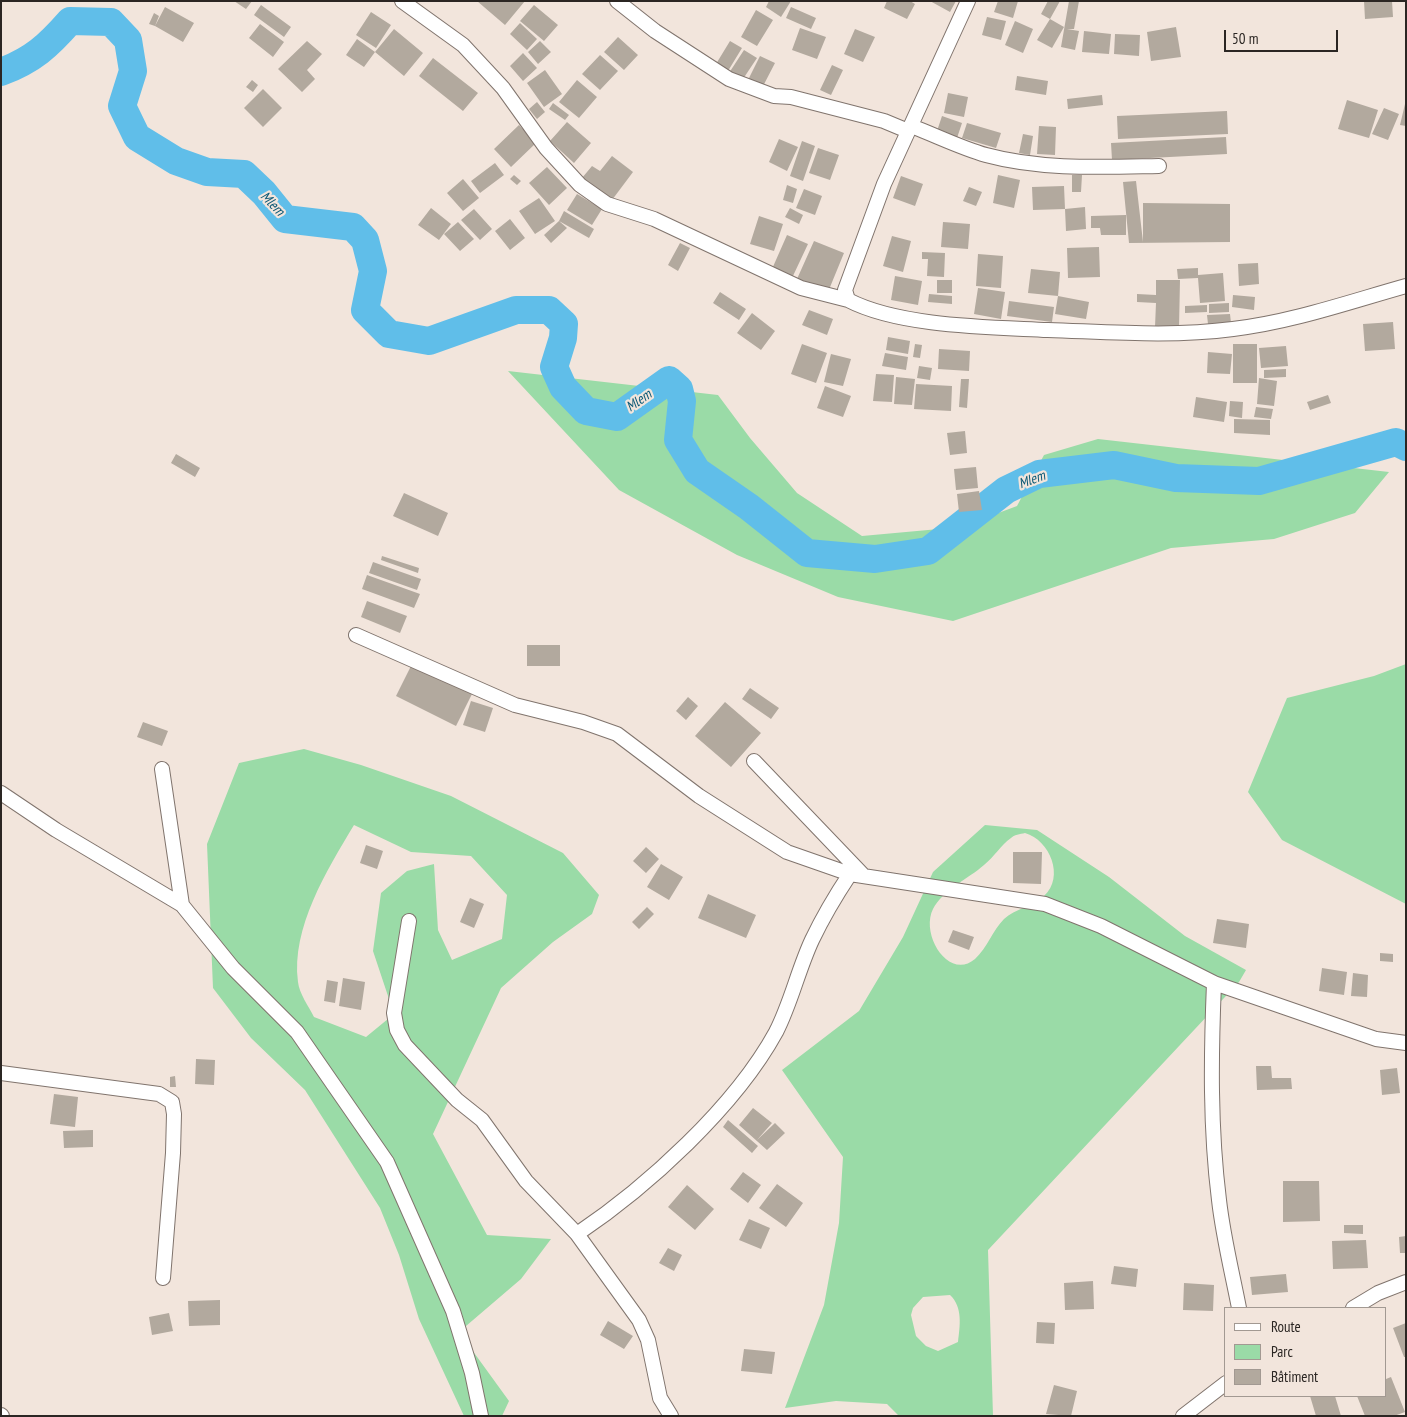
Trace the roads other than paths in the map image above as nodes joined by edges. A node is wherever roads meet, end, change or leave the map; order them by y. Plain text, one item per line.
1 (402, 1) edge
2 (617, 1) edge
3 (968, 1) edge
4 (909, 128) junction
5 (1159, 166) dead end
6 (1406, 286) edge
7 (848, 300) junction
8 (356, 635) dead end
9 (754, 761) dead end
10 (162, 769) dead end
11 (1, 793) edge
12 (850, 874) junction
13 (864, 876) junction
14 (182, 905) junction
15 (409, 922) dead end
16 (1214, 983) junction
17 (1406, 1043) edge
18 (1, 1073) edge
19 (577, 1234) junction
20 (163, 1278) dead end
21 (1406, 1282) edge
22 (1239, 1307) edge
23 (1355, 1307) edge
24 (1224, 1385) edge
25 (481, 1416) edge
26 (671, 1416) edge
27 (1183, 1416) edge

1 - 7 street
2 - 4 street
3 - 4 street
4 - 5 street
4 - 7 street
6 - 7 street
8 - 12 street
9 - 13 street
10 - 14 street
11 - 14 street
12 - 13 street
12 - 19 street
13 - 16 street
14 - 25 street
15 - 19 street
16 - 17 street
16 - 22 street
18 - 20 street
19 - 26 street
21 - 23 street
24 - 27 street

